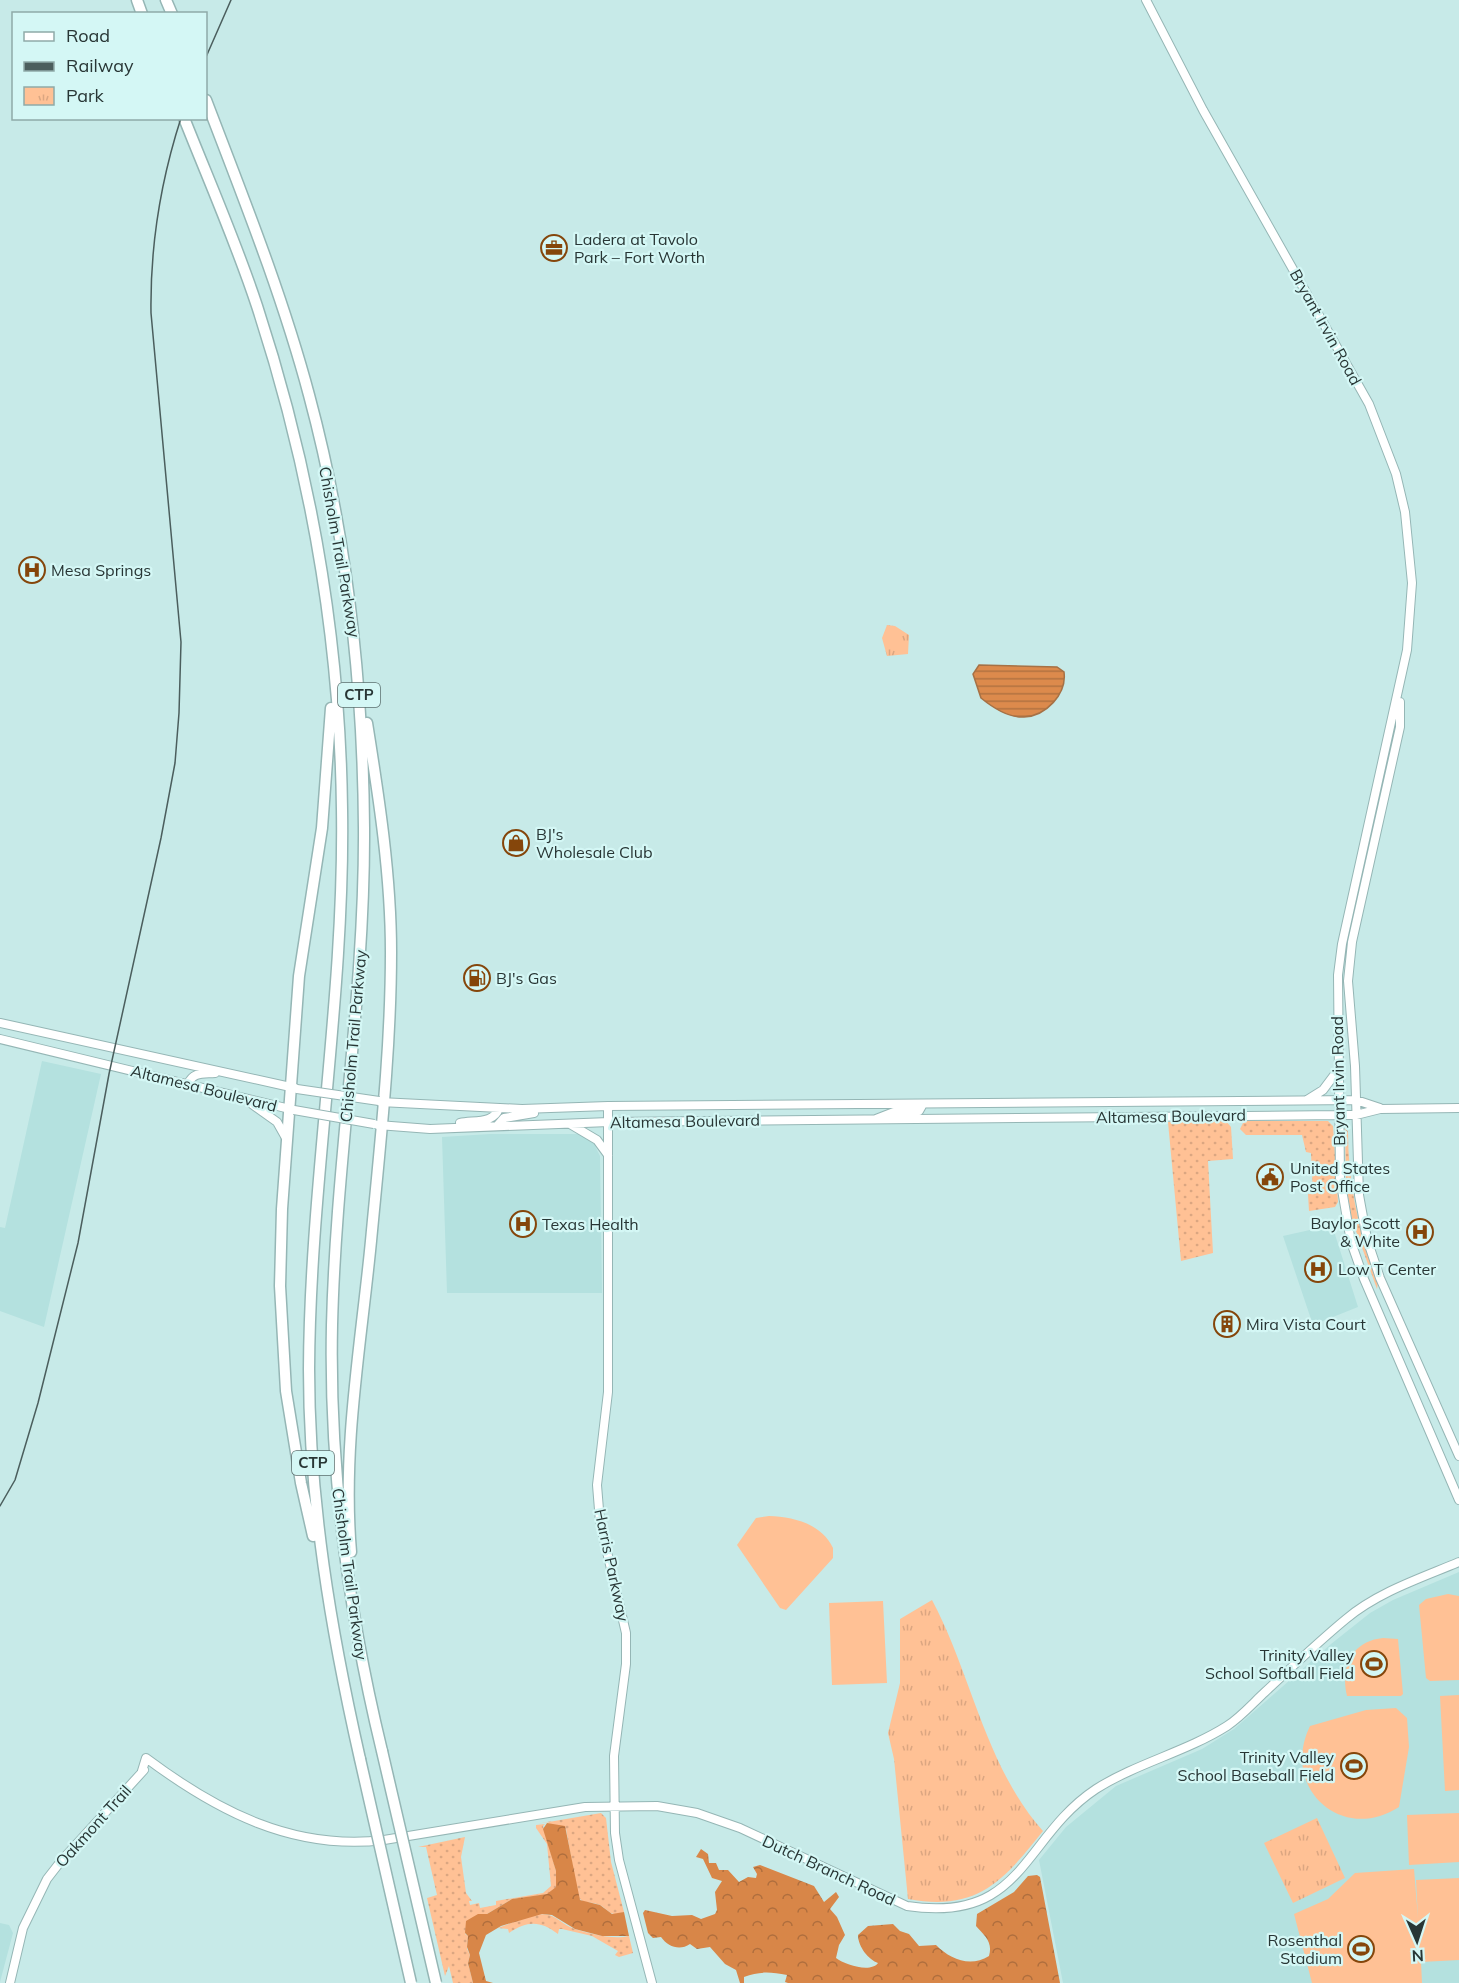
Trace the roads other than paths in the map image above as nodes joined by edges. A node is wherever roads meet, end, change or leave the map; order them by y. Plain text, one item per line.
1 (1146, 0) edge
2 (207, 103) edge
3 (185, 120) edge
4 (333, 663) junction
5 (357, 663) junction
6 (1384, 777) junction
7 (0, 1023) edge
8 (23, 1028) junction
9 (0, 1039) edge
10 (19, 1043) junction
11 (1338, 1069) junction
12 (227, 1073) junction
13 (188, 1084) junction
14 (294, 1088) junction
15 (244, 1099) junction
16 (1307, 1100) junction
17 (1356, 1100) junction
18 (1338, 1101) junction
19 (381, 1102) junction
20 (923, 1104) junction
21 (608, 1106) junction
22 (499, 1108) junction
23 (1459, 1108) edge
24 (542, 1109) junction
25 (1380, 1109) junction
26 (292, 1110) junction
27 (1339, 1115) junction
28 (1356, 1115) junction
29 (876, 1120) junction
30 (609, 1122) junction
31 (570, 1124) junction
32 (378, 1125) junction
33 (497, 1126) junction
34 (430, 1129) junction
35 (287, 1141) junction
36 (608, 1156) junction
37 (1459, 1456) edge
38 (1459, 1500) edge
39 (1459, 1562) edge
40 (328, 1603) junction
41 (360, 1654) junction
42 (150, 1761) joint
43 (614, 1805) junction
44 (10, 1983) edge
45 (411, 1983) edge
46 (436, 1983) edge
47 (652, 1983) edge

1 - 6 street, Bryant Irvin Road
2 - 5 highway, Chisholm Trail Parkway / CTP
3 - 4 highway, Chisholm Trail Parkway / CTP
4 - 14 highway
4 - 40 highway, Chisholm Trail Parkway / CTP
5 - 19 highway
5 - 41 highway, Chisholm Trail Parkway / CTP
6 - 11 street, Bryant Irvin Road
6 - 17 street, Bryant Irvin Road
7 - 8 street, Altamesa Boulevard
8 - 10 street
8 - 12 street, Altamesa Boulevard
9 - 10 street, Altamesa Boulevard
10 - 13 street, Altamesa Boulevard
11 - 16 street
11 - 18 street, Bryant Irvin Road
12 - 13 street
12 - 14 street, Altamesa Boulevard
13 - 15 street, Altamesa Boulevard
14 - 19 street, Altamesa Boulevard, bridge
14 - 26 highway
15 - 26 street, Altamesa Boulevard
15 - 35 street
16 - 18 street, Altamesa Boulevard
16 - 20 street, Altamesa Boulevard
17 - 18 street, Altamesa Boulevard
17 - 25 street, Altamesa Boulevard
17 - 28 street, Bryant Irvin Road
18 - 27 street, Bryant Irvin Road
19 - 22 street, Altamesa Boulevard
19 - 32 highway
20 - 21 street, Altamesa Boulevard
20 - 29 street
21 - 24 street, Altamesa Boulevard
21 - 30 street, Harris Parkway
22 - 24 street, Altamesa Boulevard
22 - 34 street
23 - 25 street, Altamesa Boulevard
24 - 33 street
25 - 28 street, Altamesa Boulevard
26 - 32 street, Altamesa Boulevard, bridge
26 - 35 highway
27 - 28 street, Altamesa Boulevard
27 - 29 street, Altamesa Boulevard
27 - 38 street, Bryant Irvin Road
28 - 37 street, Bryant Irvin Road
29 - 30 street, Altamesa Boulevard
30 - 31 street, Altamesa Boulevard
30 - 36 street, Harris Parkway
31 - 33 street, Altamesa Boulevard
31 - 36 street
32 - 34 street, Altamesa Boulevard
32 - 41 highway
33 - 34 street, Altamesa Boulevard
35 - 40 highway
36 - 43 street, Harris Parkway
39 - 43 street, Dutch Branch Road
40 - 45 highway, Chisholm Trail Parkway / CTP, bridge
41 - 46 highway, Chisholm Trail Parkway / CTP, bridge
42 - 43 street, Dutch Branch Road
42 - 44 street, Oakmont Trail
43 - 47 street, Harris Parkway

